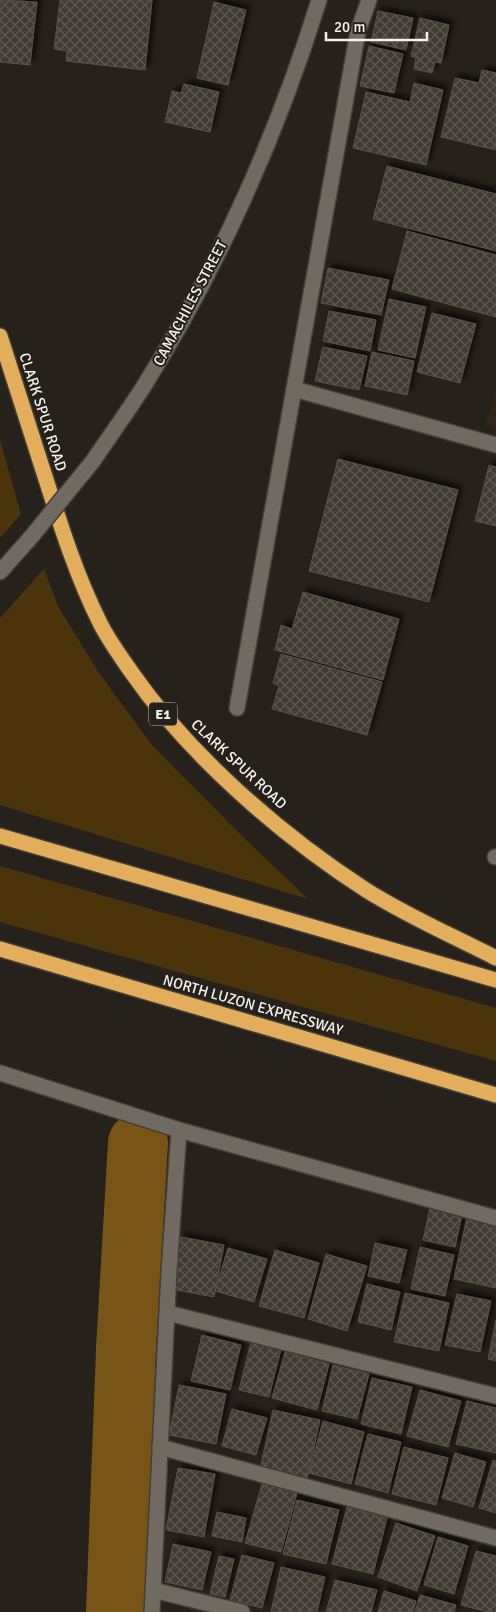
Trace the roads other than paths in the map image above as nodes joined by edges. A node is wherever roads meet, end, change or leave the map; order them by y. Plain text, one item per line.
1 (316, 0) edge
2 (369, 0) edge
3 (0, 336) edge
4 (294, 389) junction
5 (496, 445) edge
6 (0, 572) edge
7 (237, 708) dead end
8 (0, 836) edge
9 (0, 949) edge
10 (496, 958) edge
11 (496, 980) edge
12 (0, 1073) edge
13 (496, 1095) edge
14 (180, 1130) junction
15 (496, 1218) edge
16 (168, 1313) junction
17 (496, 1396) edge
18 (160, 1447) junction
19 (496, 1538) edge
20 (154, 1590) junction
21 (152, 1612) edge
22 (242, 1612) edge

1 - 6 street, CAMACHILES STREET, bridge
2 - 4 street
3 - 10 highway, CLARK SPUR ROAD / E1
4 - 5 street
4 - 7 street
8 - 11 highway
9 - 13 highway, NORTH LUZON EXPRESSWAY
12 - 14 street
14 - 15 street
14 - 16 street
16 - 17 street
16 - 18 street
18 - 19 street
18 - 20 street
20 - 21 street
20 - 22 street

